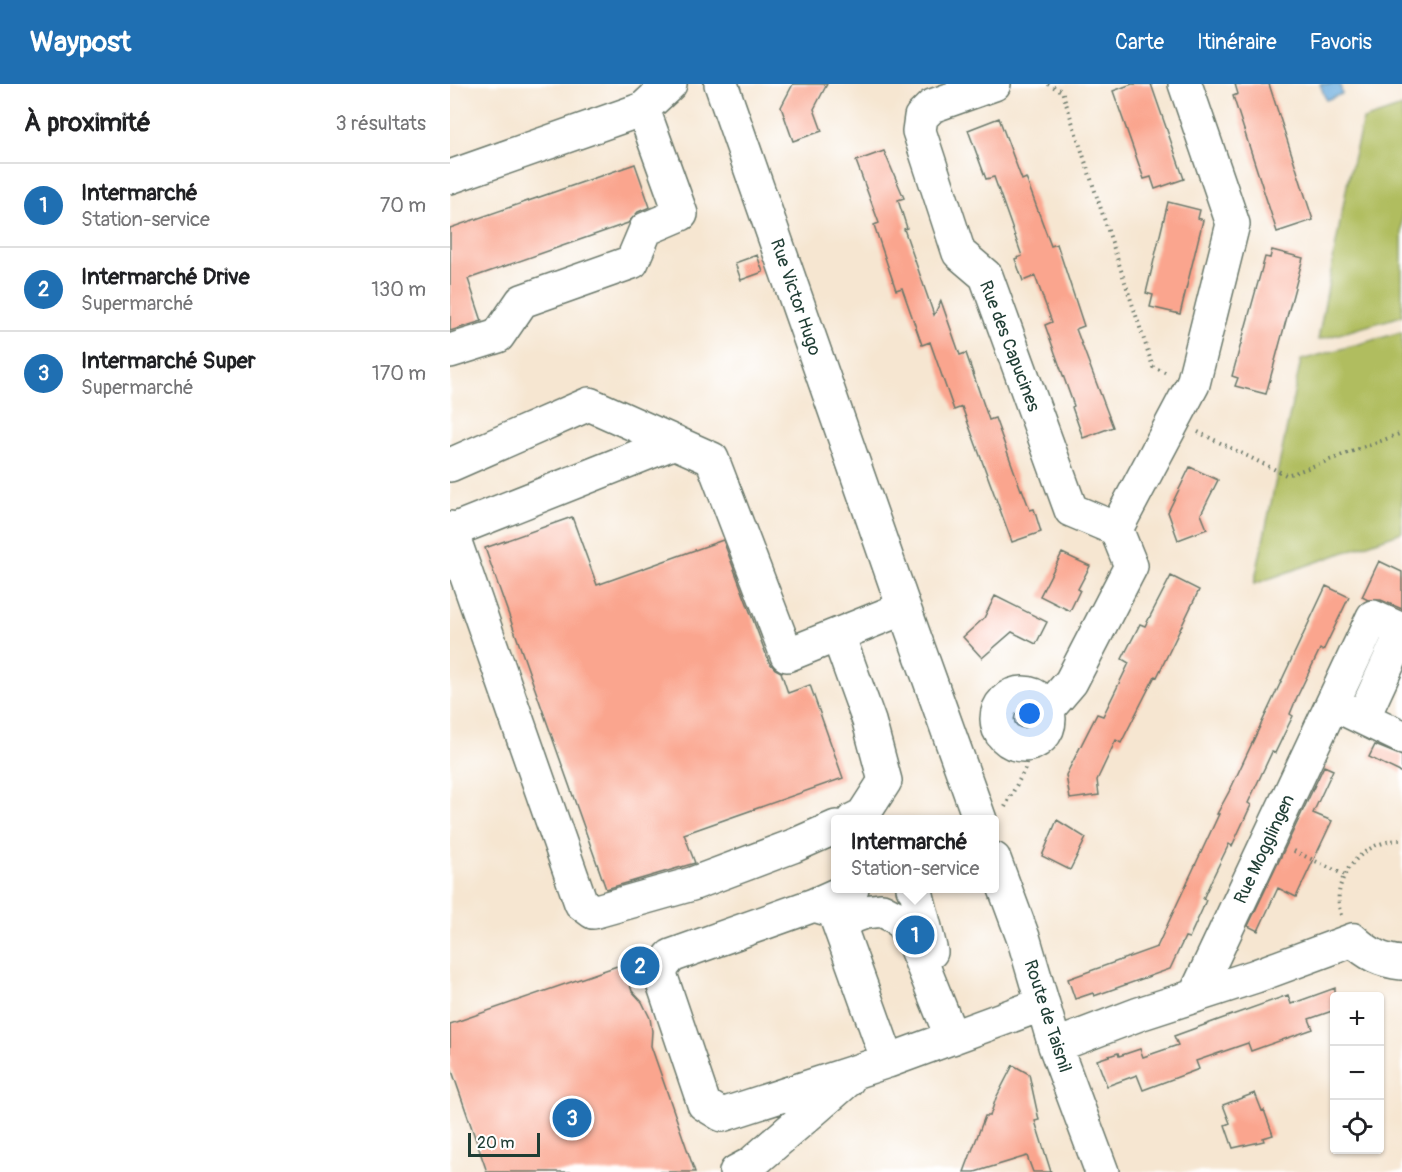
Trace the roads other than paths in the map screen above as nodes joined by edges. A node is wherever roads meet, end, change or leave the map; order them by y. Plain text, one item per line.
1 (670, 84) edge
2 (721, 84) edge
3 (994, 84) edge
4 (1185, 84) edge
5 (643, 109) junction
6 (450, 177) edge
7 (450, 351) edge
8 (675, 442) junction
9 (450, 465) edge
10 (1116, 529) junction
11 (450, 530) edge
12 (904, 608) junction
13 (1402, 632) edge
14 (838, 635) junction
15 (1332, 703) junction
16 (1047, 710) junction
17 (1363, 718) junction
18 (1402, 737) edge
19 (863, 815) edge
20 (991, 815) edge
21 (831, 829) edge
22 (999, 873) edge
23 (847, 893) edge
24 (916, 893) edge
25 (826, 913) junction
26 (1402, 963) edge
27 (1196, 996) junction
28 (1043, 1004) junction
29 (952, 1038) junction
30 (1055, 1046) junction
31 (874, 1066) junction
32 (736, 1172) edge
33 (1102, 1172) edge

1 - 5 street
2 - 12 street, Rue Victor Hugo
3 - 10 street, Rue des Capucines
4 - 10 street
5 - 6 street
5 - 7 street
8 - 9 street
8 - 11 street
8 - 14 street
10 - 16 street
11 - 21 street
12 - 14 street
12 - 20 street
13 - 15 street, Rue Mogglingen
13 - 17 street, Rue Mogglingen
14 - 19 street
15 - 17 street
15 - 27 street, Rue Mogglingen
16 - 16 street
17 - 18 street
22 - 28 street, Route de Taisnil
23 - 25 street
24 - 29 street
25 - 29 street
25 - 31 street
25 - 31 street
26 - 27 street
27 - 30 street
28 - 29 street
28 - 30 street, Route de Taisnil
29 - 31 street
30 - 33 street, Route de Taisnil
31 - 32 street

